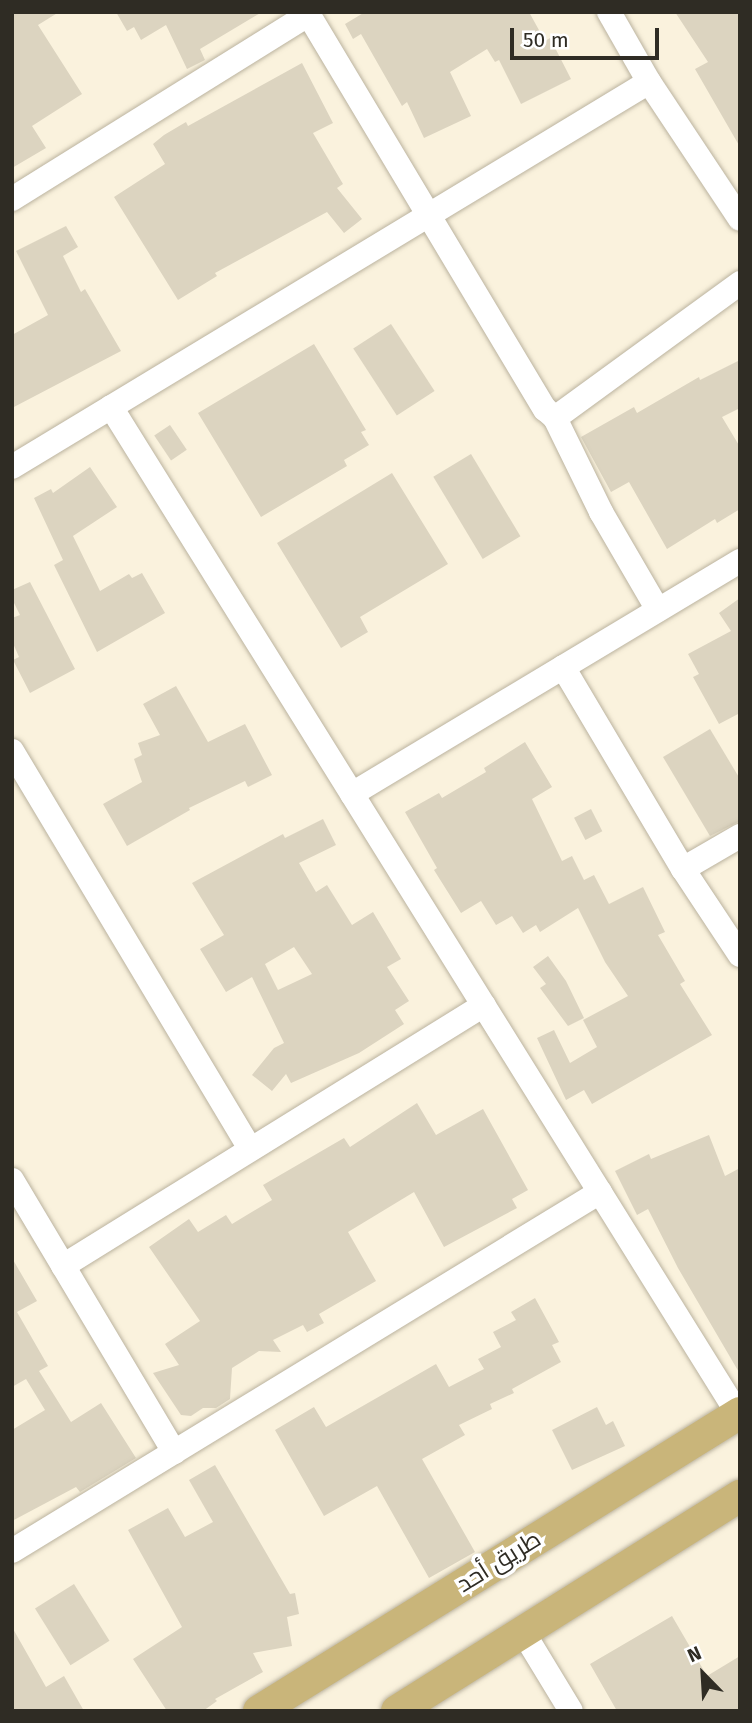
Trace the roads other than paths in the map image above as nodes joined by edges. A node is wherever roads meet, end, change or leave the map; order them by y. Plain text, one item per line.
1 (609, 12) edge
2 (307, 14) edge
3 (649, 82) junction
4 (12, 199) edge
5 (430, 214) junction
6 (740, 219) edge
7 (740, 283) edge
8 (111, 407) junction
9 (555, 418) junction
10 (12, 467) edge
11 (740, 561) edge
12 (658, 610) junction
13 (563, 667) junction
14 (12, 751) edge
15 (352, 794) junction
16 (740, 836) edge
17 (682, 869) junction
18 (740, 955) edge
19 (484, 1005) junction
20 (250, 1148) junction
21 (12, 1180) edge
22 (600, 1192) junction
23 (63, 1266) junction
24 (739, 1413) edge
25 (174, 1452) junction
26 (740, 1496) edge
27 (12, 1551) edge
28 (523, 1632) junction
29 (259, 1711) edge
30 (397, 1711) edge
31 (571, 1711) edge

1 - 3 street
2 - 4 street
2 - 5 street
3 - 5 street
3 - 6 street
5 - 8 street
5 - 9 street
7 - 9 street
8 - 10 street
8 - 15 street
9 - 12 street
11 - 12 street
12 - 13 street
13 - 15 street
13 - 17 street
14 - 20 street
15 - 19 street
16 - 17 street
17 - 18 street
19 - 20 street
19 - 22 street
20 - 23 street
21 - 23 street
22 - 24 street
22 - 25 street
23 - 25 street
24 - 29 main road, طريق أحد
25 - 27 street
26 - 28 main road
28 - 30 main road
28 - 31 street

